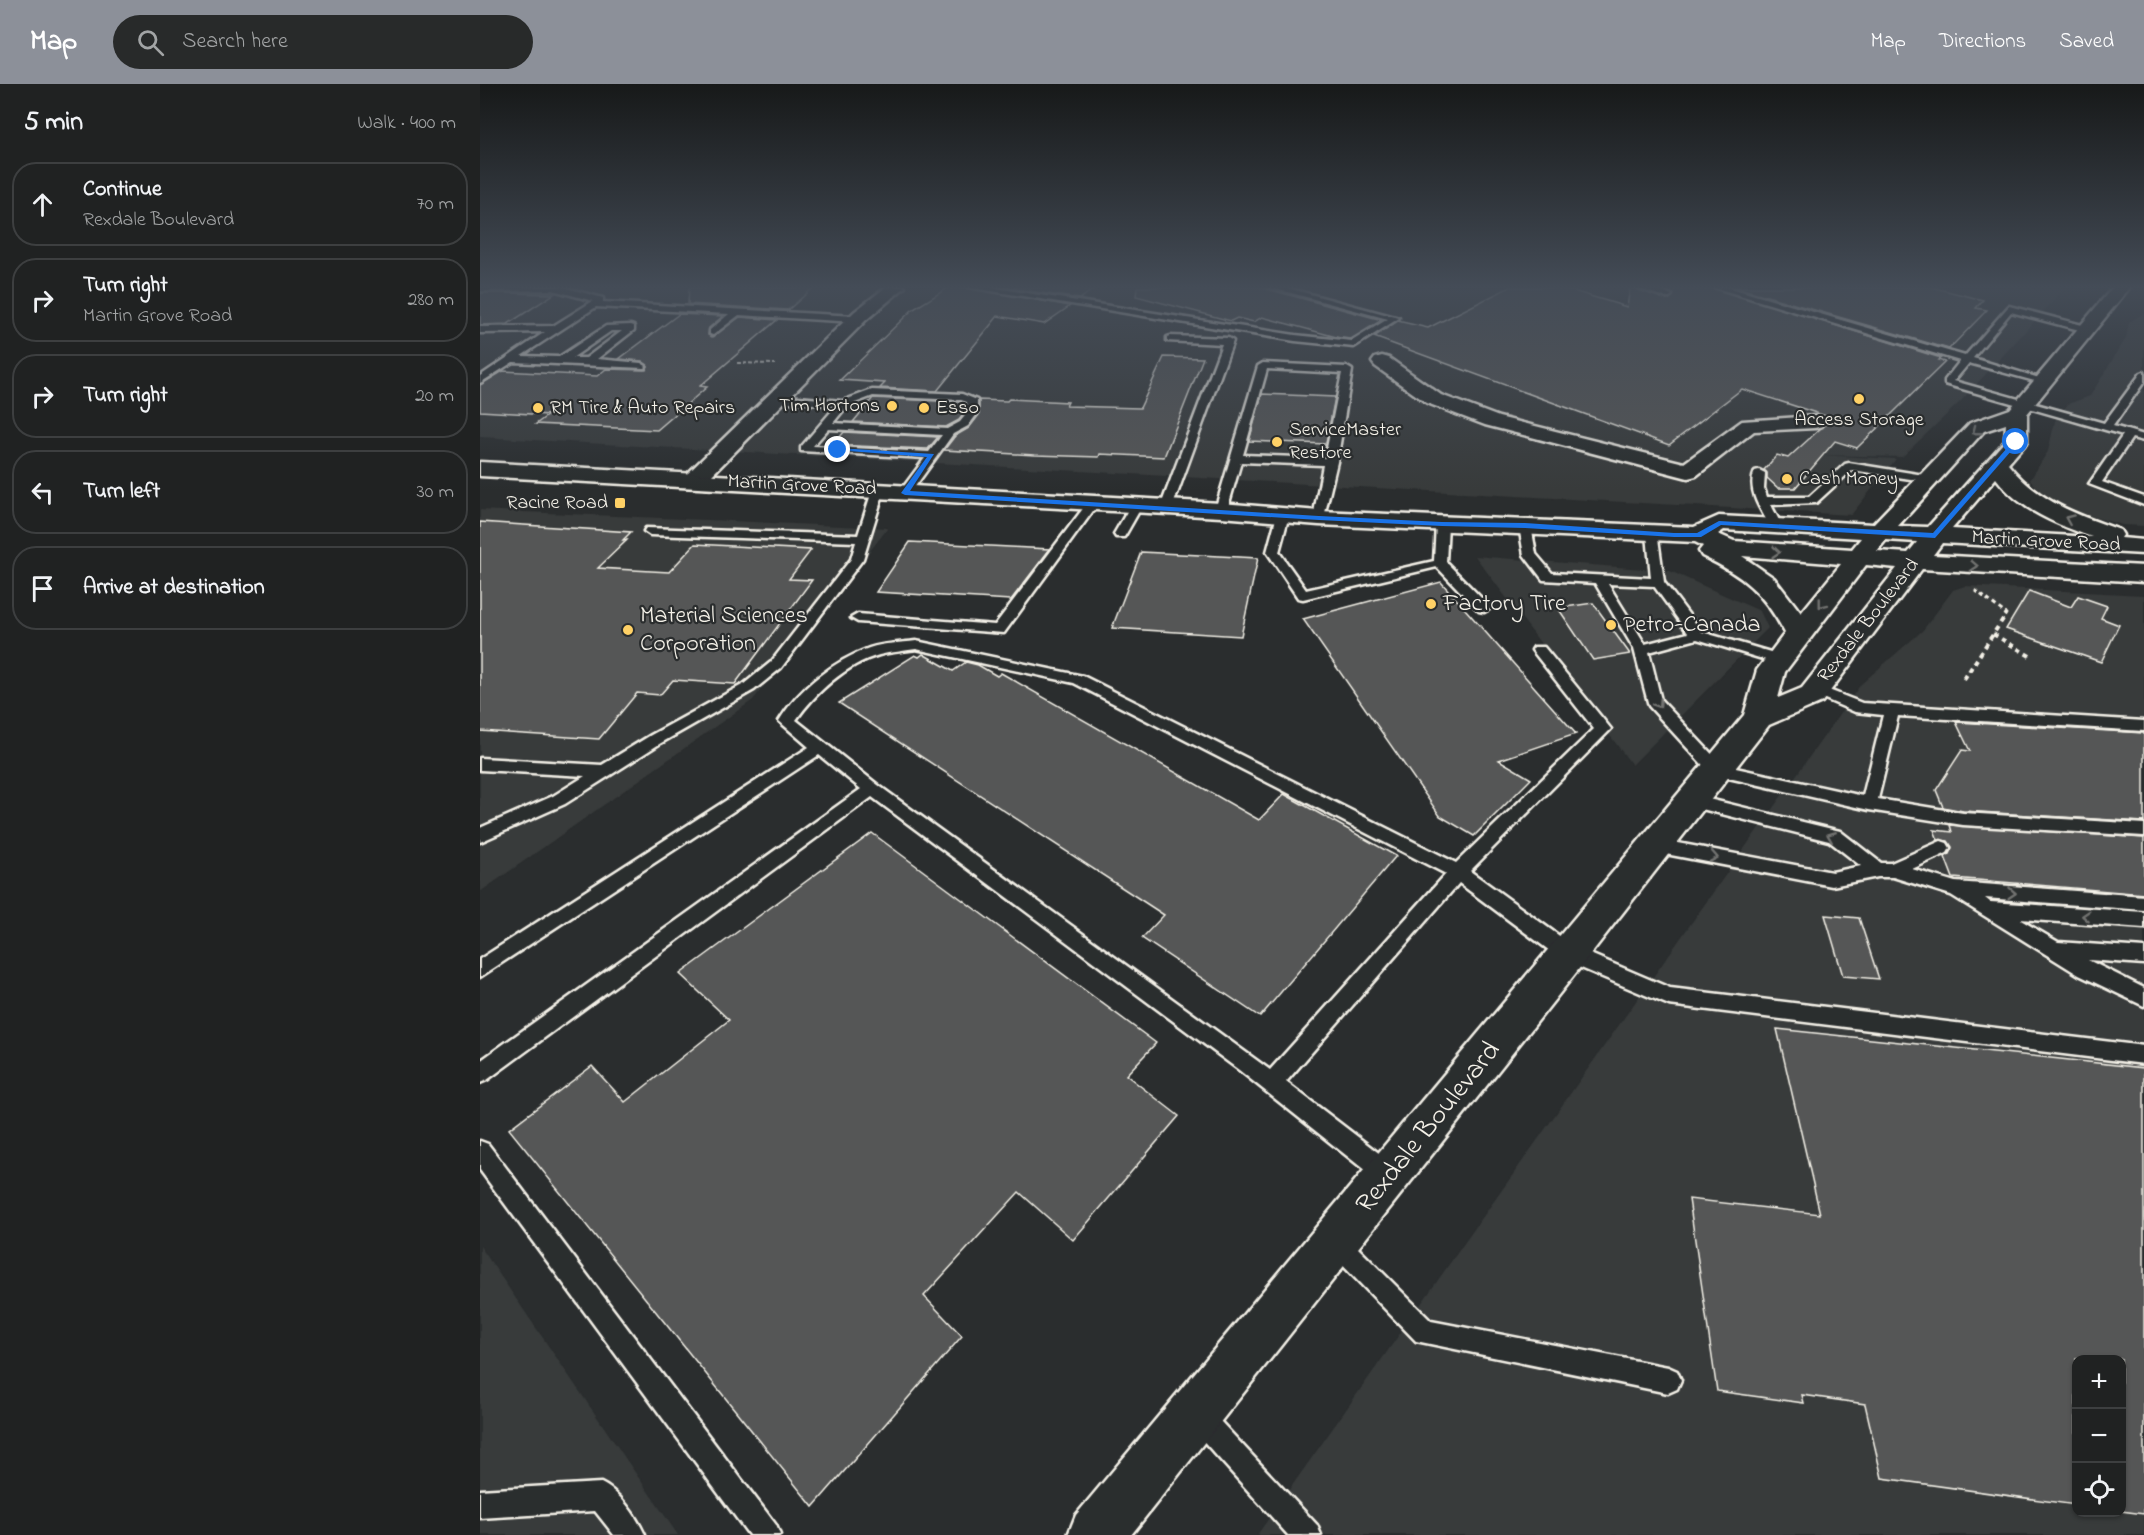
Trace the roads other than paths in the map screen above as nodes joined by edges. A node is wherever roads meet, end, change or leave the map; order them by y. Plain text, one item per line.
1 (517, 355) edge
2 (570, 355) edge
3 (596, 355) edge
4 (821, 355) edge
5 (1223, 355) edge
6 (1951, 355) edge
7 (1970, 355) edge
8 (2066, 355) edge
9 (511, 359) junction
10 (1966, 359) junction
11 (562, 360) junction
12 (588, 361) junction
13 (1382, 362) dead end
14 (641, 366) dead end
15 (2144, 375) edge
16 (480, 380) edge
17 (2043, 382) junction
18 (777, 398) junction
19 (843, 404) junction
20 (2021, 409) junction
21 (1815, 422) dead end
22 (825, 426) junction
23 (2107, 428) junction
24 (949, 432) junction
25 (2129, 434) junction
26 (2144, 438) edge
27 (932, 455) junction
28 (1236, 458) junction
29 (1331, 462) junction
30 (1997, 464) junction
31 (480, 469) edge
32 (1759, 473) dead end
33 (1929, 479) junction
34 (694, 480) junction
35 (878, 491) junction
36 (905, 493) junction
37 (1763, 501) junction
38 (2144, 501) edge
39 (1092, 504) junction
40 (1136, 506) junction
41 (1166, 508) junction
42 (1221, 510) junction
43 (1283, 515) junction
44 (1319, 518) junction
45 (1442, 524) junction
46 (1525, 526) junction
47 (1776, 526) junction
48 (650, 531) dead end
49 (1879, 532) junction
50 (1120, 534) dead end
51 (1675, 535) junction
52 (1935, 535) junction
53 (863, 539) junction
54 (2144, 547) edge
55 (1858, 558) junction
56 (1916, 561) junction
57 (1440, 563) junction
58 (2144, 574) edge
59 (1598, 578) junction
60 (1658, 582) junction
61 (1484, 608) dead end
62 (858, 618) dead end
63 (1799, 634) junction
64 (1696, 635) junction
65 (1641, 649) junction
66 (1539, 650) dead end
67 (1779, 659) junction
68 (1816, 690) junction
69 (1892, 709) junction
70 (1758, 718) junction
71 (2144, 726) edge
72 (820, 747) junction
73 (480, 764) edge
74 (604, 771) junction
75 (1705, 785) junction
76 (872, 789) junction
77 (1869, 804) junction
78 (2144, 830) edge
79 (480, 835) edge
80 (1656, 846) junction
81 (1941, 848) dead end
82 (1886, 870) junction
83 (1458, 872) junction
84 (1955, 889) junction
85 (2144, 903) edge
86 (1987, 909) junction
87 (2144, 920) edge
88 (2054, 950) junction
89 (1569, 954) junction
90 (2144, 956) edge
91 (480, 969) edge
92 (2144, 997) edge
93 (2144, 1055) edge
94 (480, 1073) edge
95 (1272, 1083) junction
96 (480, 1152) edge
97 (1389, 1176) junction
98 (1336, 1242) junction
99 (1668, 1380) dead end
100 (1196, 1413) junction
101 (480, 1504) edge
102 (632, 1535) edge
103 (766, 1535) edge
104 (1096, 1535) edge
105 (1307, 1535) edge

1 - 9 lane
2 - 11 lane
3 - 12 lane
4 - 18 main road
5 - 41 lane
6 - 10 lane
7 - 10 lane
8 - 17 main road, Rexdale Boulevard
9 - 11 lane
9 - 16 lane
10 - 17 lane
10 - 20 lane
11 - 12 lane
12 - 14 lane
13 - 21 main road
15 - 23 lane
17 - 20 main road, Rexdale Boulevard
18 - 19 lane
18 - 34 main road
19 - 22 lane
19 - 24 lane
20 - 23 lane
20 - 30 main road, Rexdale Boulevard
20 -> 33 main road, Rexdale Boulevard
22 - 24 lane
22 - 27 lane
23 - 25 lane
24 - 27 lane
25 - 26 lane
25 - 38 lane
27 - 36 lane
28 - 29 lane
28 - 29 lane
28 - 42 lane
29 - 44 lane
30 - 52 main road, Rexdale Boulevard
54 -> 30 main road
31 - 34 main road, Martin Grove Road
32 - 37 lane
33 - 37 lane
33 - 49 main road, Rexdale Boulevard
34 - 35 main road, Martin Grove Road
35 - 36 main road, Martin Grove Road
35 - 53 lane
36 - 39 main road, Martin Grove Road
37 - 47 lane
39 - 40 main road, Martin Grove Road
39 - 62 lane
40 - 41 main road, Martin Grove Road
40 - 50 lane
41 - 42 main road, Martin Grove Road
42 - 43 main road, Martin Grove Road
43 - 44 main road, Martin Grove Road
43 - 57 lane
44 - 45 main road, Martin Grove Road
45 - 46 main road, Martin Grove Road
45 - 57 lane
46 - 51 main road, Martin Grove Road
46 - 59 lane
47 - 49 main road, Martin Grove Road
47 - 51 main road, Martin Grove Road
48 - 53 lane
49 - 52 main road, Martin Grove Road
49 - 55 main road, Rexdale Boulevard
51 -> 55 main road, Martin Grove Road
51 - 60 lane
51 - 63 main road
52 - 54 main road, Martin Grove Road
52 - 56 main road, Rexdale Boulevard
53 - 74 lane
55 - 56 main road, Martin Grove Road
55 -> 63 main road, Rexdale Boulevard
56 -> 58 main road, Martin Grove Road
56 - 68 main road, Rexdale Boulevard
57 - 61 lane
59 - 60 lane
59 - 65 lane
60 - 64 lane
63 - 67 main road, Rexdale Boulevard
64 - 65 lane
64 - 67 lane
65 -> 75 lane
66 - 83 lane
67 - 70 main road, Rexdale Boulevard
68 - 69 lane
68 - 70 main road, Rexdale Boulevard
69 - 71 lane
69 - 77 lane
70 - 75 main road, Rexdale Boulevard
72 - 76 lane
72 - 83 lane
72 - 91 lane
73 - 74 lane
74 - 79 lane
75 - 77 lane
75 - 80 main road, Rexdale Boulevard
82 -> 75 lane
76 - 94 lane
76 - 95 lane
77 - 78 lane
80 -> 82 lane
80 - 89 main road, Rexdale Boulevard
81 - 82 lane
82 - 84 lane
83 - 89 lane
83 - 95 lane
84 -> 85 lane
84 - 86 lane
87 -> 86 lane
86 - 88 lane
88 - 90 lane
88 - 92 lane
89 - 93 lane
89 - 97 main road, Rexdale Boulevard
95 - 97 lane
96 - 103 lane
97 - 98 main road, Rexdale Boulevard
98 - 99 lane
98 - 100 main road, Rexdale Boulevard
100 - 104 main road, Rexdale Boulevard
100 - 105 lane
101 - 102 lane

